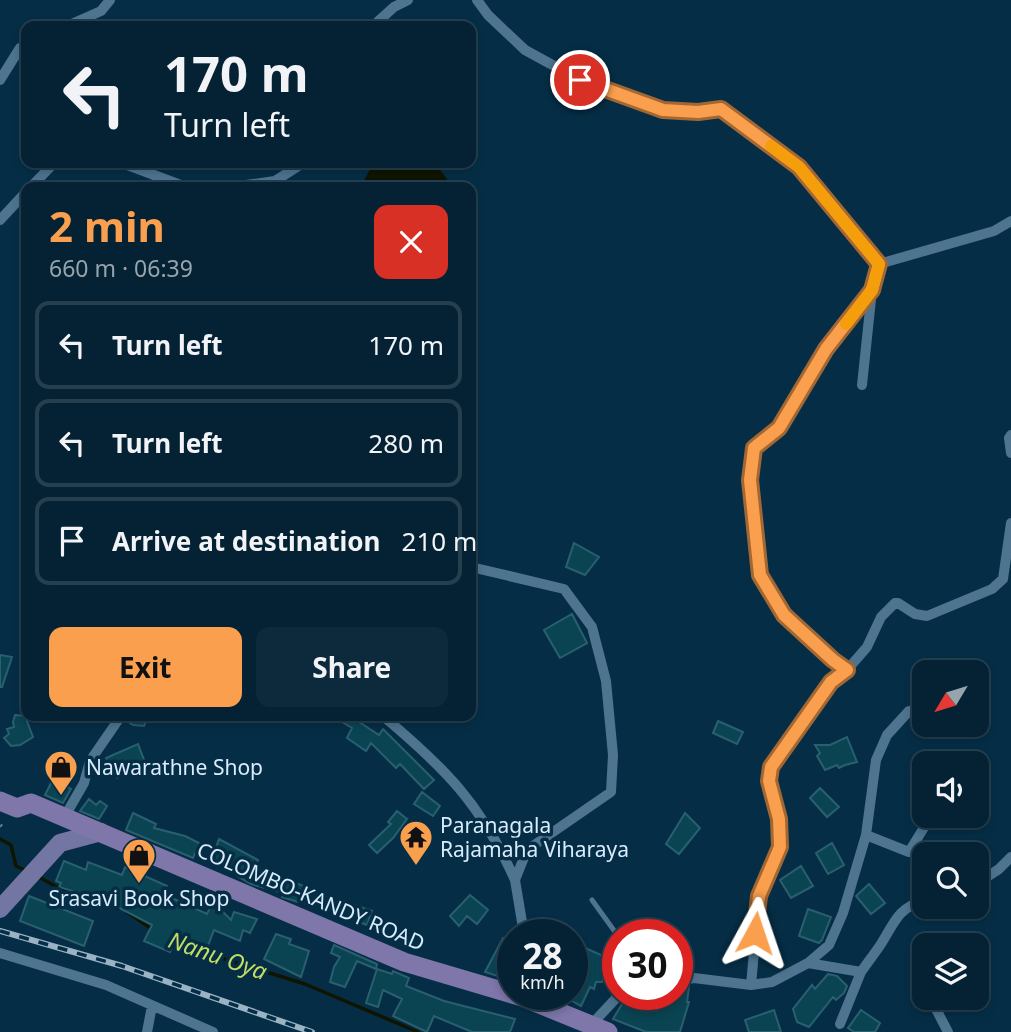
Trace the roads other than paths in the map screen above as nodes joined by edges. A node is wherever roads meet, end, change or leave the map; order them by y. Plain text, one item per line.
1 (110, 0) edge
2 (408, 0) edge
3 (477, 0) edge
4 (78, 21) edge
5 (379, 21) edge
6 (21, 48) edge
7 (0, 80) edge
8 (49, 168) edge
9 (135, 168) edge
10 (295, 168) edge
11 (36, 182) edge
12 (173, 182) edge
13 (268, 182) edge
14 (21, 197) edge
15 (0, 220) edge
16 (1011, 221) edge
17 (879, 264) junction
18 (872, 290) junction
19 (862, 385) dead end
20 (1011, 435) edge
21 (1011, 453) edge
22 (1011, 523) edge
23 (476, 568) edge
24 (847, 670) junction
25 (909, 711) dead end
26 (118, 721) edge
27 (389, 721) edge
28 (4, 809) edge
29 (65, 816) junction
30 (924, 828) edge
31 (101, 832) junction
32 (866, 835) junction
33 (60, 843) junction
34 (1011, 857) edge
35 (989, 876) edge
36 (515, 880) junction
37 (592, 900) dead end
38 (912, 905) edge
39 (0, 909) edge
40 (522, 919) edge
41 (606, 919) edge
42 (0, 953) edge
43 (808, 963) junction
44 (861, 972) junction
45 (693, 978) edge
46 (751, 985) junction
47 (497, 989) edge
48 (152, 1006) junction
49 (556, 1010) edge
50 (610, 1010) edge
51 (937, 1010) edge
52 (840, 1024) dead end
53 (600, 1029) edge
54 (147, 1032) edge
55 (213, 1032) edge
56 (948, 1032) edge

1 - 4 street
2 - 5 street
3 - 17 street
6 - 7 street
8 - 11 street
9 - 12 street
10 - 13 street
14 - 15 street
16 - 17 street
17 - 18 street
18 - 19 street
18 - 24 street
20 - 21 street
22 - 24 street
23 - 36 street
24 - 46 street
25 - 32 street
26 - 29 street
27 - 36 street
28 - 29 highway, COLOMBO-KANDY ROAD
29 - 31 highway, COLOMBO-KANDY ROAD
29 - 33 main road
30 - 32 street
31 - 33 main road
31 - 47 highway, COLOMBO-KANDY ROAD
32 - 43 street
33 - 39 main road
34 - 35 street
36 - 40 street
37 - 41 lane
38 - 44 street
42 - 48 street
43 - 44 street
43 - 46 street
44 - 52 street
45 - 46 street
48 - 54 street
48 - 55 street
49 - 53 highway, COLOMBO-KANDY ROAD
50 - 53 street
51 - 56 street

